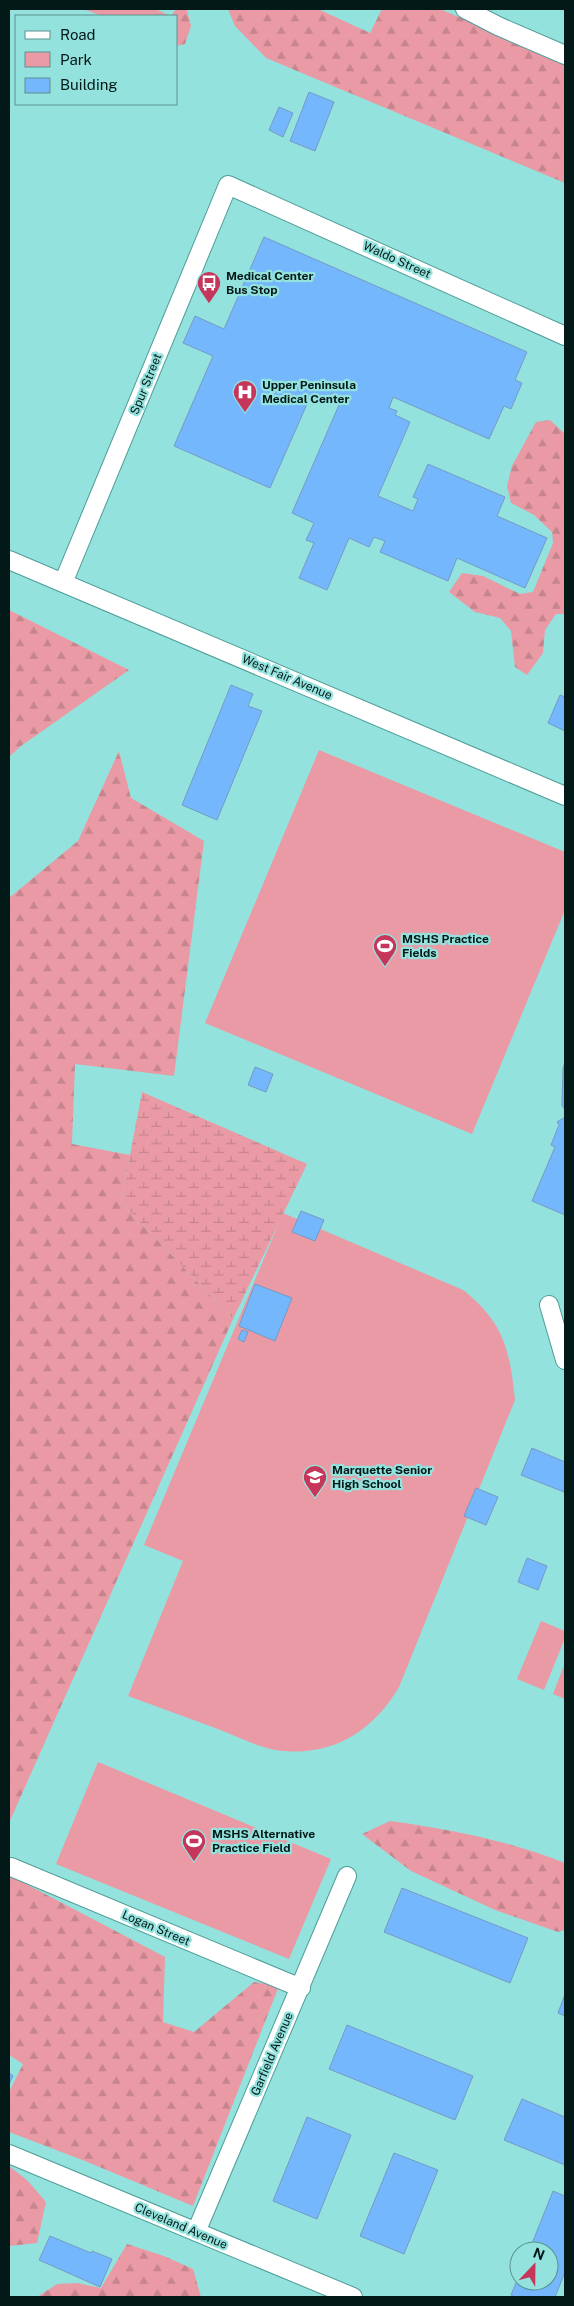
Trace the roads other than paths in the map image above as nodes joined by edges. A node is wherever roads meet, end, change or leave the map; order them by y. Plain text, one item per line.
1 (466, 9) edge
2 (565, 55) edge
3 (228, 185) joint
4 (565, 336) edge
5 (9, 560) edge
6 (63, 583) junction
7 (565, 796) edge
8 (549, 1305) dead end
9 (565, 1360) edge
10 (11, 1867) dead end
11 (347, 1876) dead end
12 (301, 1988) junction
13 (9, 2154) edge
14 (196, 2232) junction
15 (353, 2297) edge

1 - 2 street
3 - 4 street, Waldo Street
3 - 6 street, Spur Street
5 - 6 street, West Fair Avenue
6 - 7 street, West Fair Avenue
8 - 9 street
10 - 12 street, Logan Street
11 - 12 street, Garfield Avenue
12 - 14 street, Garfield Avenue
13 - 14 street, Cleveland Avenue
14 - 15 street, Cleveland Avenue

